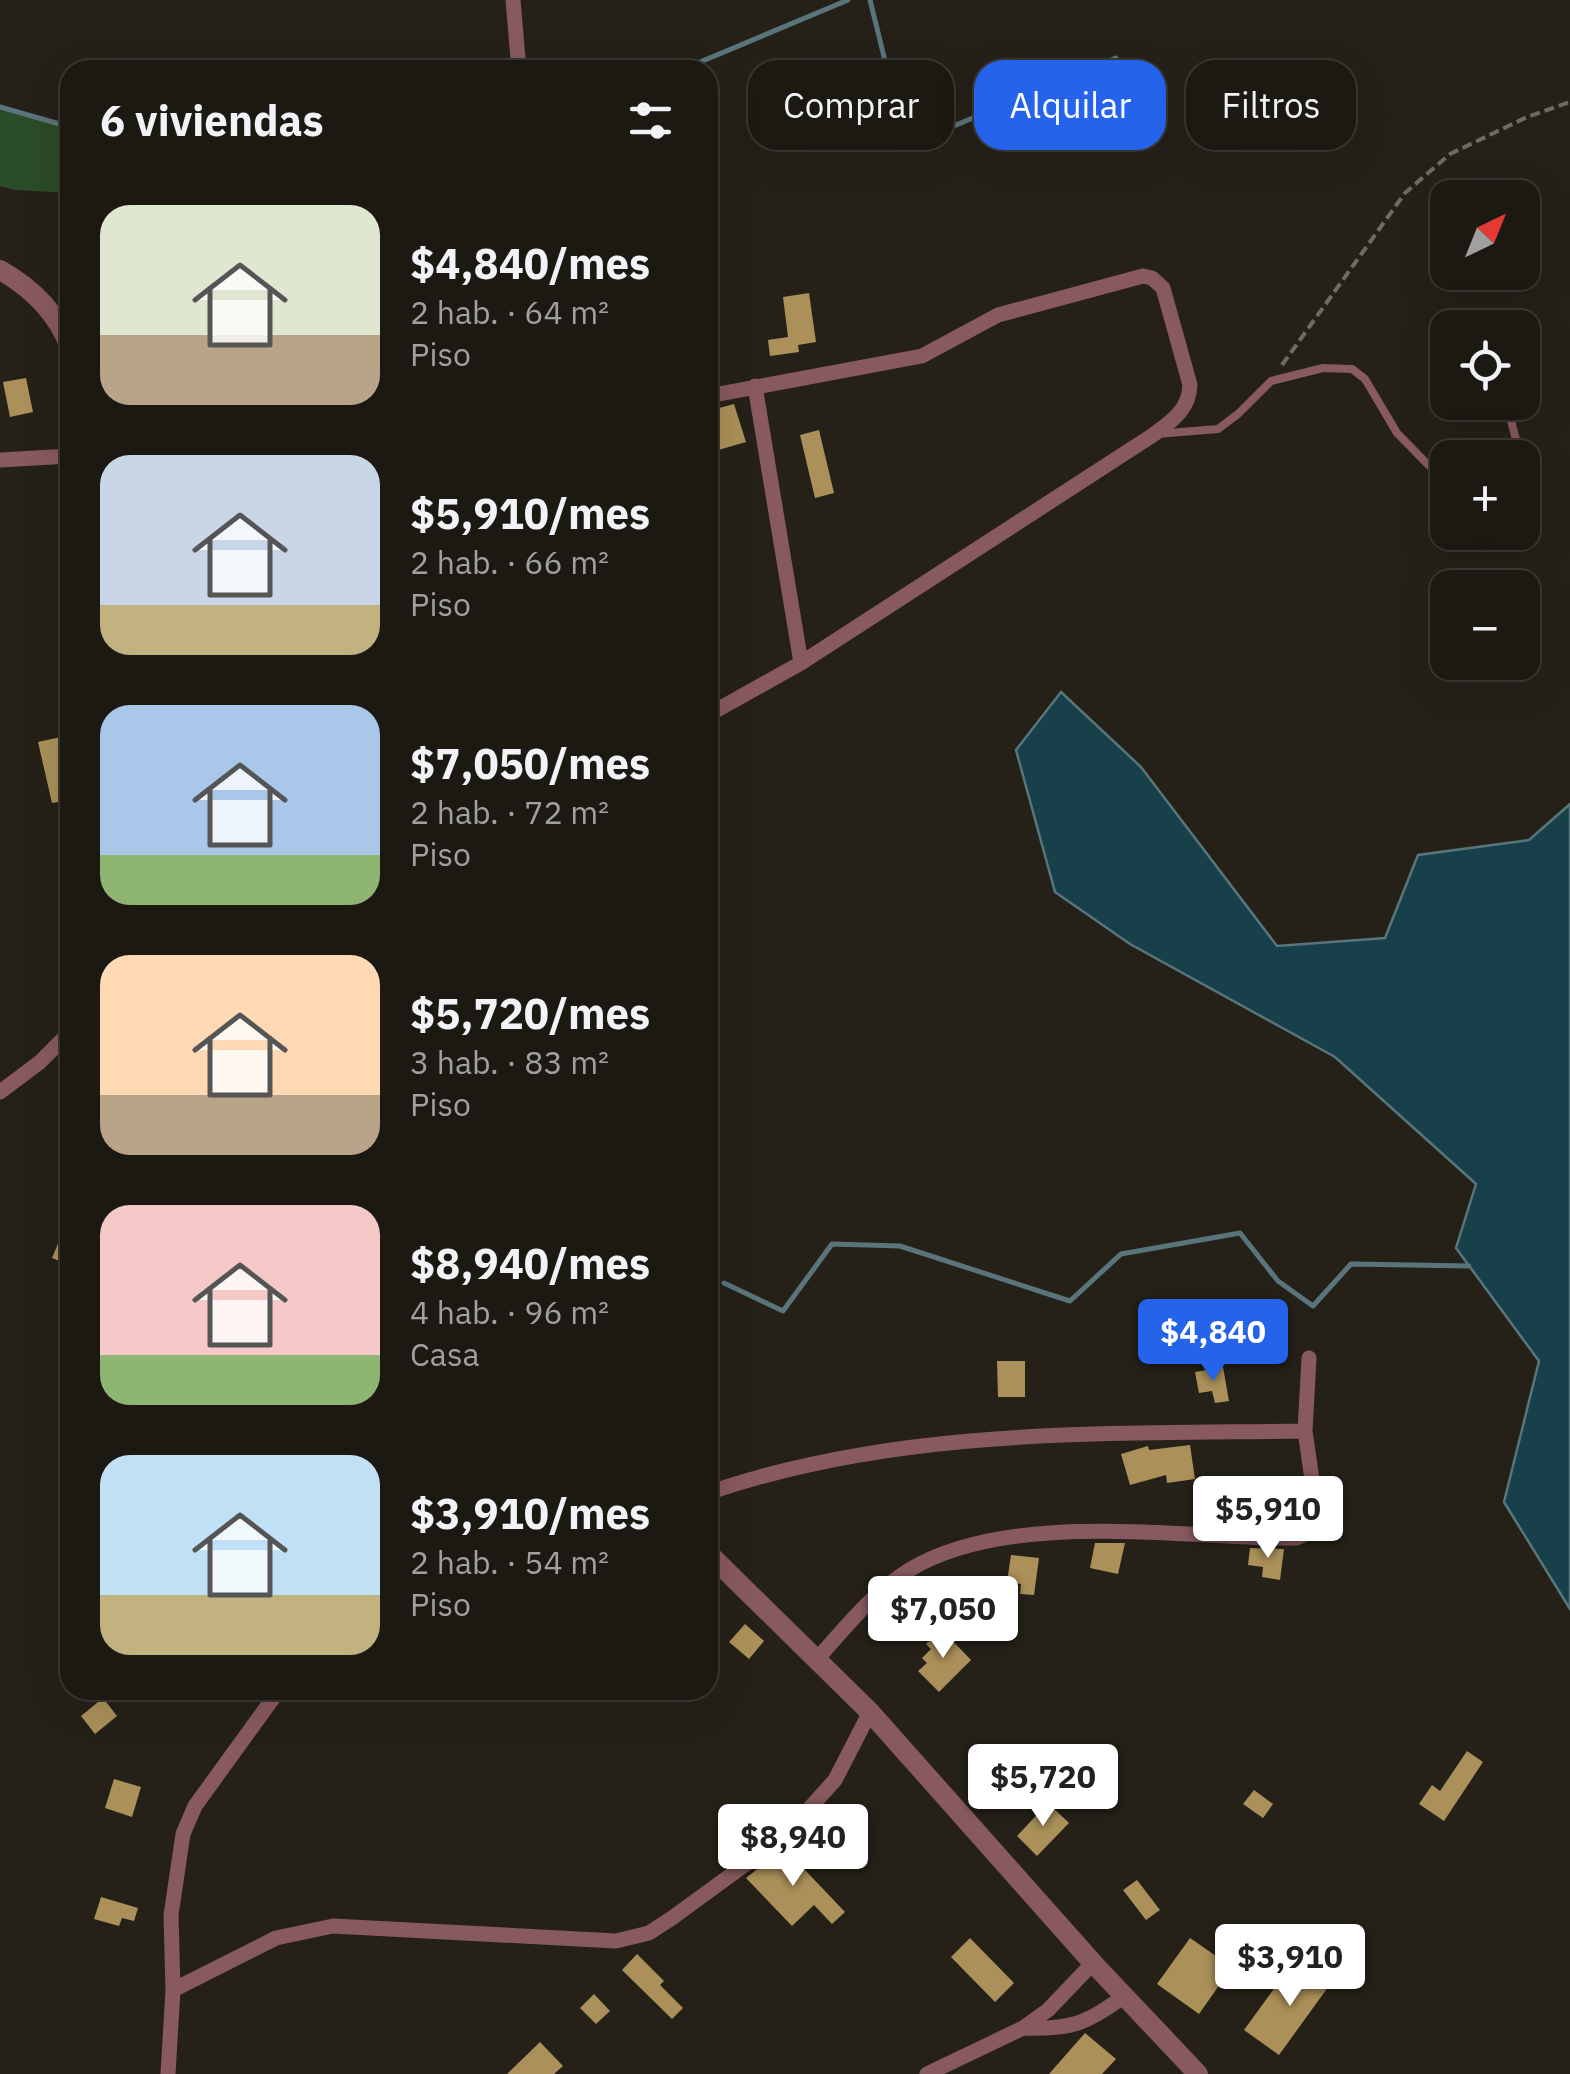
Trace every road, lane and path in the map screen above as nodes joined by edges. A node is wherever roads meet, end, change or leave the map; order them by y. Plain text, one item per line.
1 (513, 0) edge
2 (518, 60) edge
3 (1570, 102) edge
4 (0, 270) edge
5 (60, 326) edge
6 (1271, 381) junction
7 (755, 386) junction
8 (718, 394) edge
9 (1153, 434) junction
10 (60, 457) edge
11 (0, 460) edge
12 (1430, 466) edge
13 (801, 663) junction
14 (718, 709) edge
15 (60, 1042) edge
16 (0, 1092) edge
17 (1309, 1358) dead end
18 (1304, 1431) junction
19 (718, 1490) edge
20 (718, 1562) edge
21 (817, 1658) junction
22 (272, 1700) edge
23 (870, 1712) junction
24 (1094, 1963) junction
25 (173, 1990) junction
26 (1124, 1996) junction
27 (1024, 2028) junction
28 (168, 2074) edge
29 (927, 2074) edge
30 (1198, 2074) edge

1 - 2 street
3 - 6 path
4 - 5 street
6 - 9 lane
6 - 12 lane
7 - 8 street
7 - 9 street
7 - 13 street
9 - 13 street
10 - 11 street
13 - 14 street
15 - 16 street
17 - 18 street
18 - 19 street
18 - 21 street
20 - 21 street
21 - 23 street
22 - 25 street
23 - 24 street
23 - 25 street
24 - 26 street
24 - 27 street
25 - 28 street
26 - 27 street
26 - 30 street
27 - 29 street

